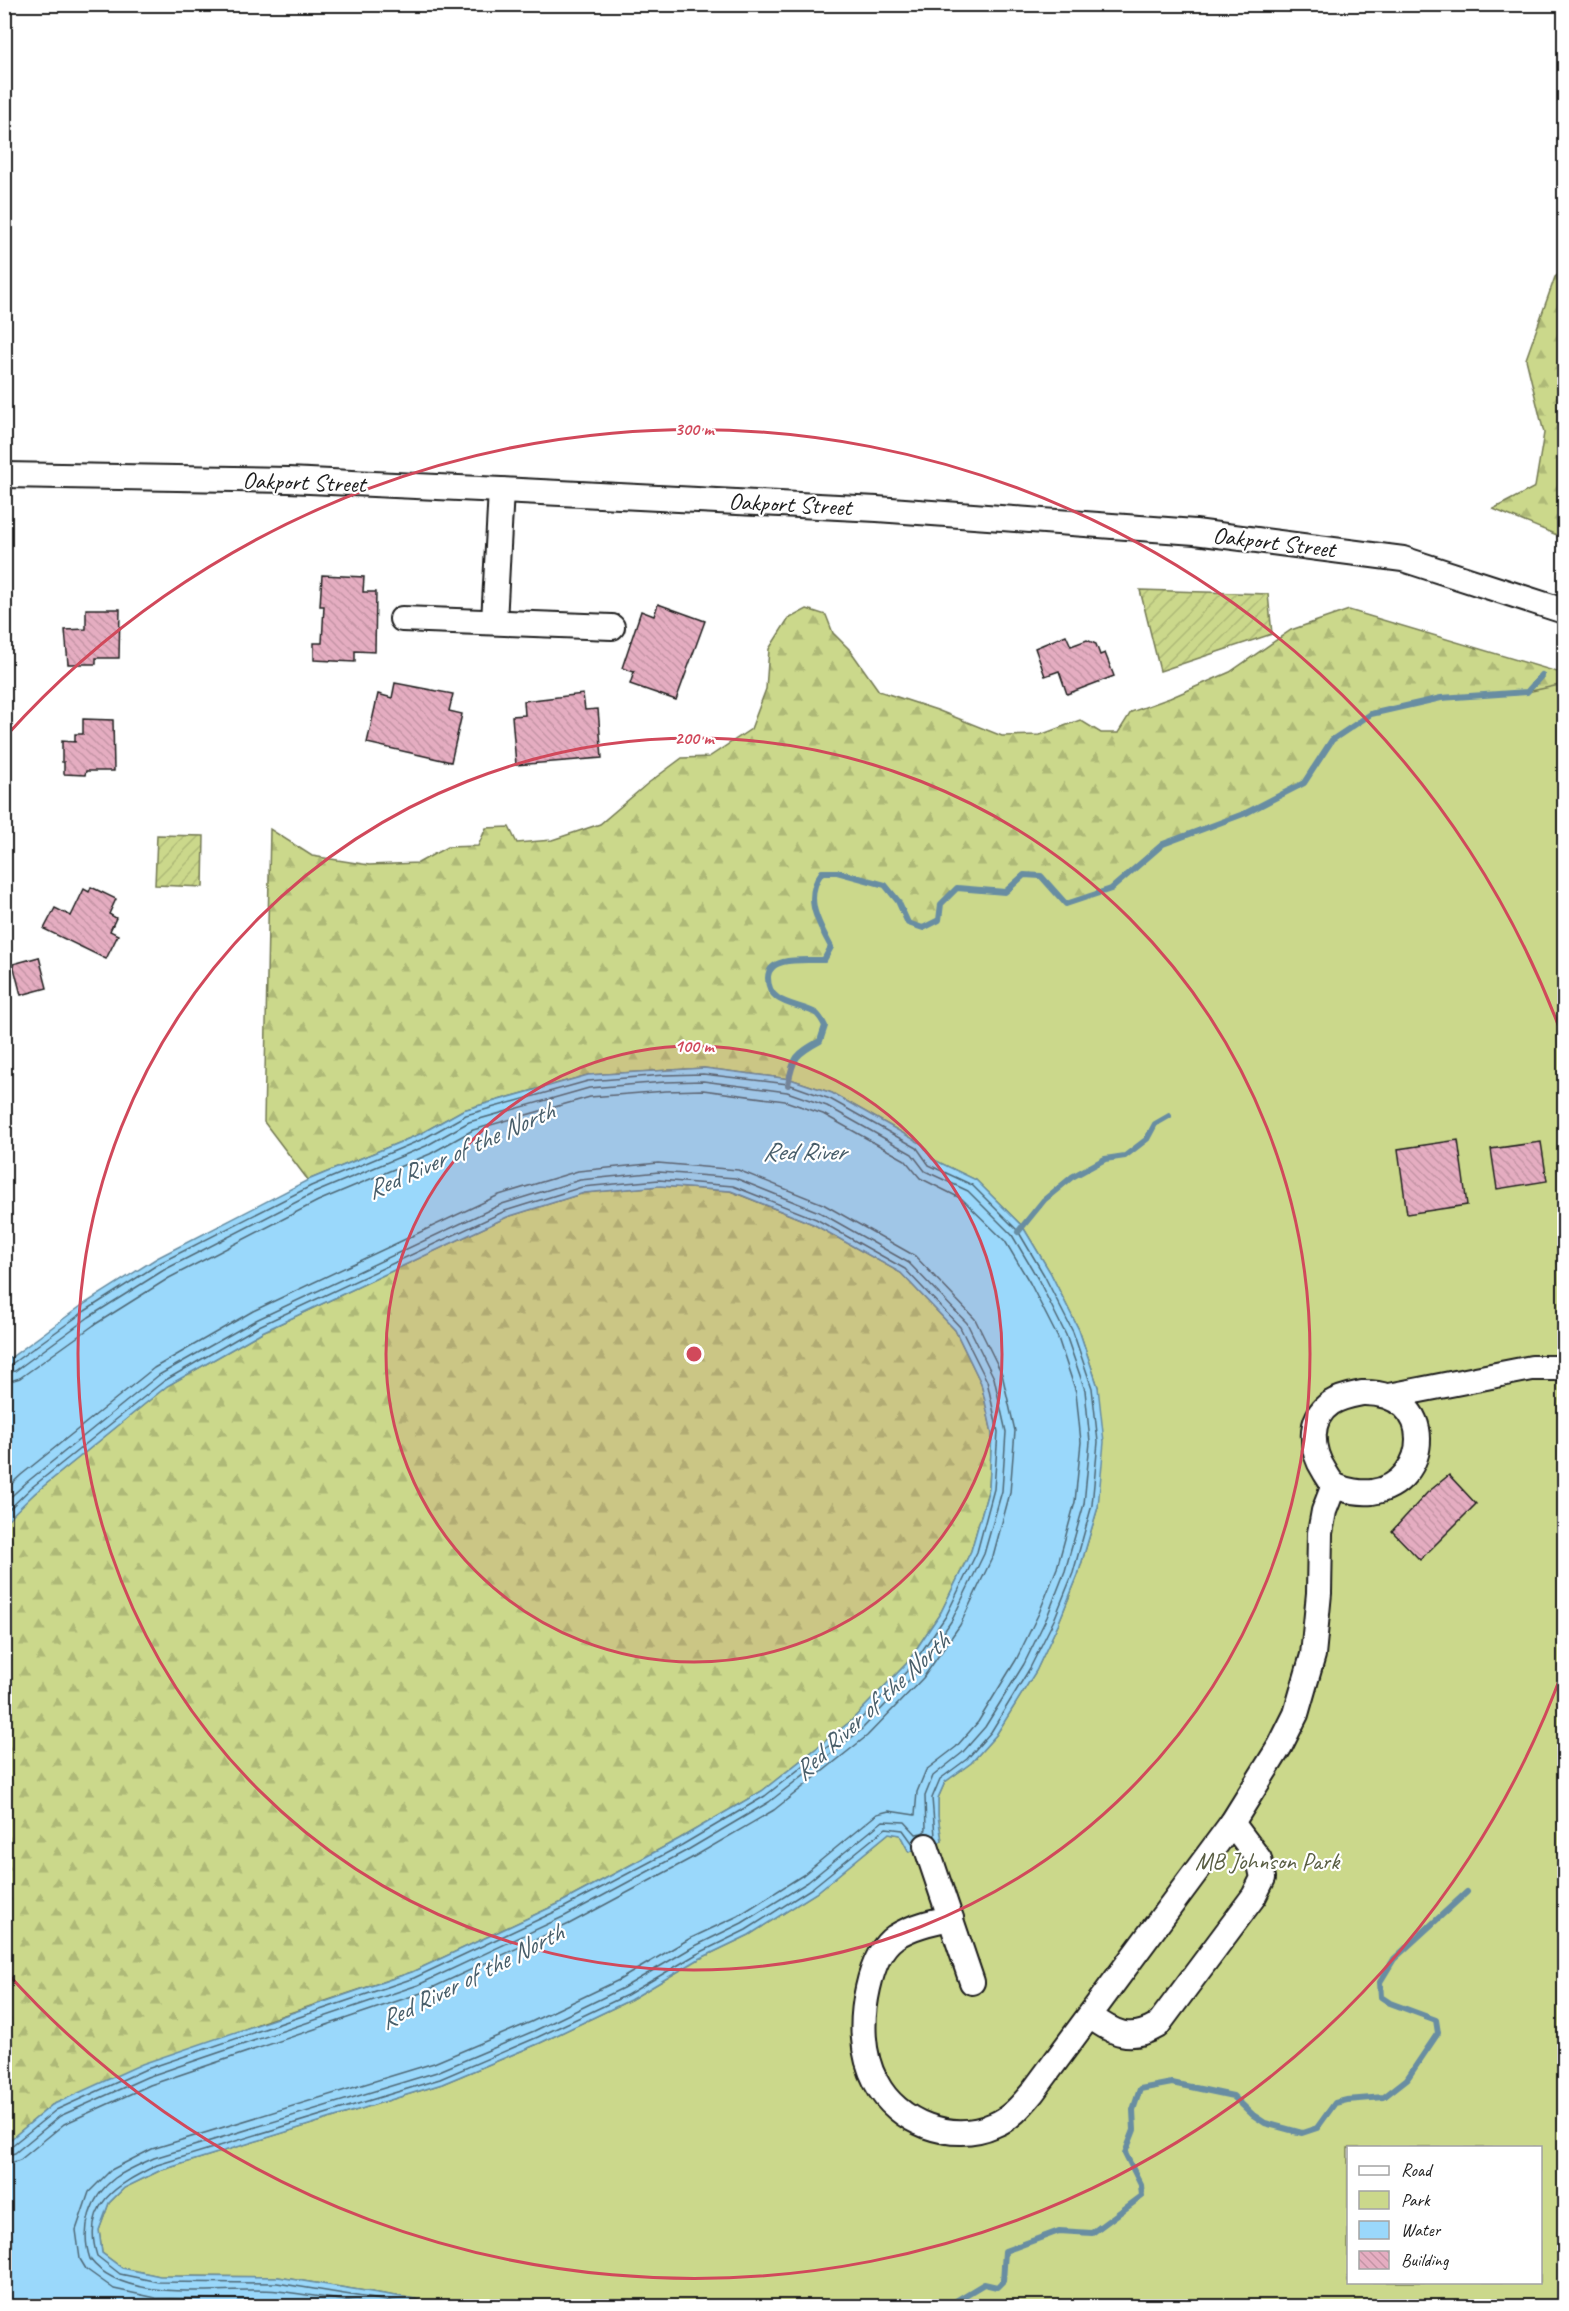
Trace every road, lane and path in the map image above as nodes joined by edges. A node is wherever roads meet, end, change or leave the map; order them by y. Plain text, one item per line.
1 (4, 475) edge
2 (501, 490) junction
3 (1564, 611) edge
4 (402, 619) dead end
5 (494, 622) junction
6 (612, 627) dead end
7 (1564, 1368) edge
8 (1389, 1396) junction
9 (1334, 1485) junction
10 (1232, 1823) junction
11 (926, 1846) dead end
12 (951, 1917) junction
13 (972, 1982) dead end
14 (1090, 2016) junction

1 - 2 street, Oakport Street
2 - 3 street, Oakport Street
2 - 5 street
4 - 5 street
5 - 6 street
7 - 8 street
8 - 9 street
8 - 9 street
9 - 10 street
10 - 14 street
10 - 14 street
11 - 12 street
12 - 13 street
12 - 14 street

